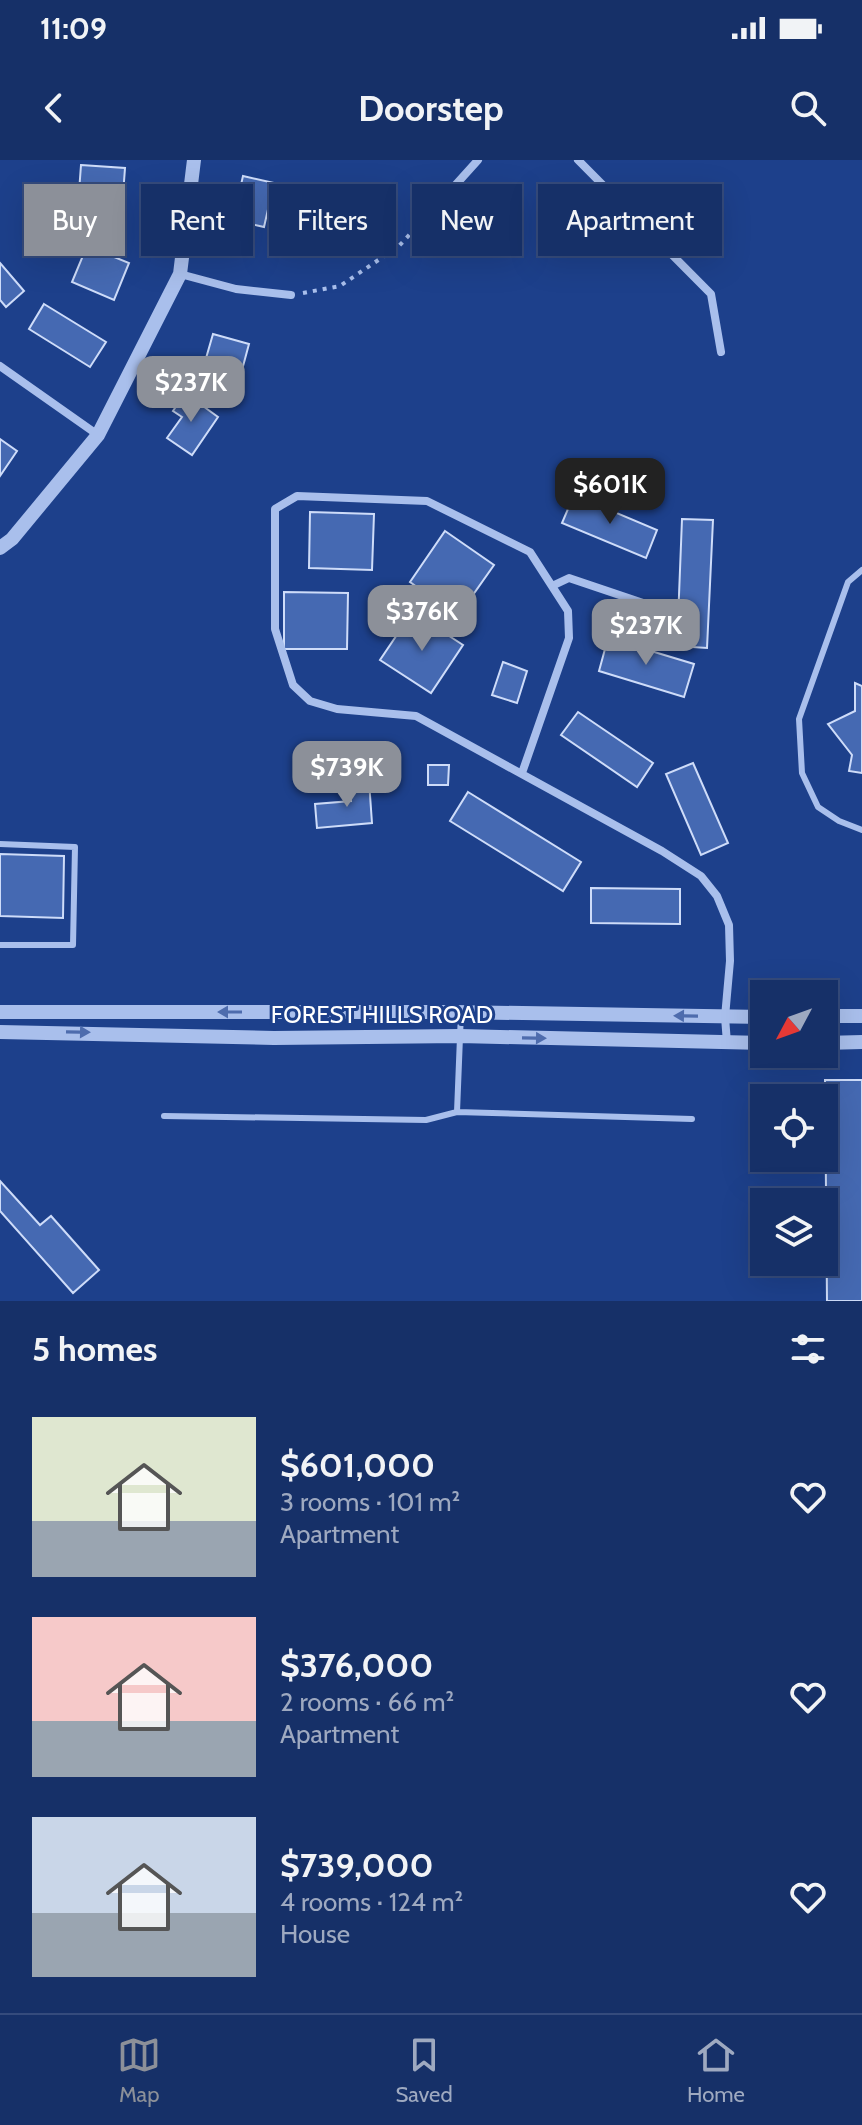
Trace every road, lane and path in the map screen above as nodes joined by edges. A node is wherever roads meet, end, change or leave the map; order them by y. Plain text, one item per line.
1 (194, 160) edge
2 (478, 160) edge
3 (578, 160) edge
4 (456, 184) edge
5 (412, 232) edge
6 (180, 274) junction
7 (291, 295) joint
8 (721, 352) dead end
9 (0, 366) edge
10 (98, 435) junction
11 (0, 548) edge
12 (862, 570) edge
13 (552, 586) junction
14 (655, 607) dead end
15 (522, 773) junction
16 (862, 830) edge
17 (0, 844) edge
18 (0, 945) edge
19 (2, 1012) edge
20 (461, 1012) junction
21 (838, 1016) edge
22 (862, 1016) edge
23 (725, 1017) junction
24 (750, 1017) edge
25 (2, 1032) edge
26 (460, 1036) junction
27 (862, 1042) edge
28 (727, 1043) junction
29 (750, 1043) edge
30 (838, 1043) edge
31 (457, 1112) junction
32 (164, 1116) dead end
33 (692, 1119) dead end

1 - 6 street
2 - 4 street
3 - 8 street
5 - 7 path
6 - 7 street
6 - 10 street
9 - 10 street
10 - 11 street
12 - 16 lane
13 - 14 street
13 - 15 street
13 - 15 street
15 - 23 street
17 - 18 lane
20 -> 19 street, FOREST HILLS ROAD
19 - 25 street
23 -> 20 street, FOREST HILLS ROAD
20 - 26 lane
21 - 22 street
23 - 24 street, FOREST HILLS ROAD
23 - 28 street
25 -> 26 street, FOREST HILLS ROAD
26 -> 28 street, FOREST HILLS ROAD
26 - 31 lane
27 - 30 street
28 - 29 street, FOREST HILLS ROAD
31 - 32 lane
31 - 33 lane

